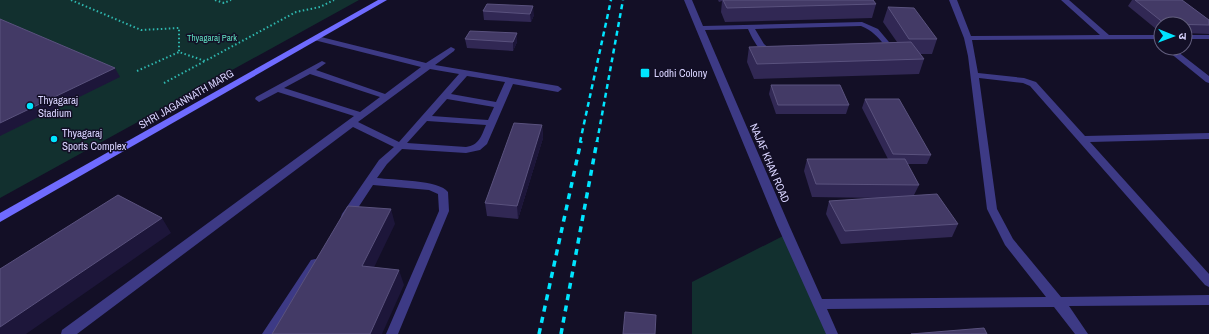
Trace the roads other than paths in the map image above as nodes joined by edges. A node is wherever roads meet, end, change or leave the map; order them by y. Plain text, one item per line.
1 (383, 0) edge
2 (688, 0) edge
3 (953, 0) edge
4 (1065, 0) edge
5 (750, 26) junction
6 (700, 28) junction
7 (1107, 37) junction
8 (1153, 37) edge
9 (1193, 37) edge
10 (1209, 37) edge
11 (317, 38) junction
12 (968, 38) junction
13 (451, 49) dead end
14 (879, 53) edge
15 (781, 55) edge
16 (1178, 56) edge
17 (322, 63) dead end
18 (428, 66) junction
19 (309, 71) junction
20 (465, 73) junction
21 (974, 75) junction
22 (1209, 80) edge
23 (510, 81) junction
24 (278, 89) junction
25 (558, 89) dead end
26 (387, 96) junction
27 (444, 96) junction
28 (259, 99) dead end
29 (499, 105) junction
30 (362, 116) junction
31 (424, 118) junction
32 (352, 123) junction
33 (491, 123) junction
34 (1209, 136) edge
35 (1081, 139) junction
36 (400, 146) junction
37 (370, 181) junction
38 (0, 218) edge
39 (340, 226) edge
40 (322, 252) edge
41 (1209, 282) edge
42 (1209, 300) edge
43 (1057, 301) junction
44 (819, 304) junction
45 (67, 334) edge
46 (268, 334) edge
47 (392, 334) edge
48 (832, 334) edge
49 (1082, 334) edge

1 - 11 street, SHRI JAGANNATH MARG
2 - 6 street, NAJAF KHAN ROAD
3 - 12 street
4 - 7 street
5 - 6 street
5 - 14 street
5 - 15 street
6 - 44 street, NAJAF KHAN ROAD
7 - 8 street
7 - 12 street
9 - 10 street
11 - 18 street
11 - 38 street, SHRI JAGANNATH MARG
12 - 21 street
13 - 18 street
16 - 22 street
17 - 19 street
18 - 20 street
18 - 26 street
19 - 24 street
19 - 26 street
20 - 23 street
20 - 27 street
21 - 35 street
21 - 43 street
23 - 25 street
23 - 29 street
24 - 28 street
24 - 30 street
26 - 30 street
27 - 29 street
27 - 31 street
29 - 33 street
30 - 32 street
31 - 33 street
31 - 36 street
32 - 36 street
32 - 45 street
33 - 36 street
34 - 35 street
35 - 41 street
36 - 37 street
37 - 39 street
37 - 47 street
40 - 46 street
42 - 43 street
43 - 44 street
43 - 49 street
44 - 48 street, NAJAF KHAN ROAD

